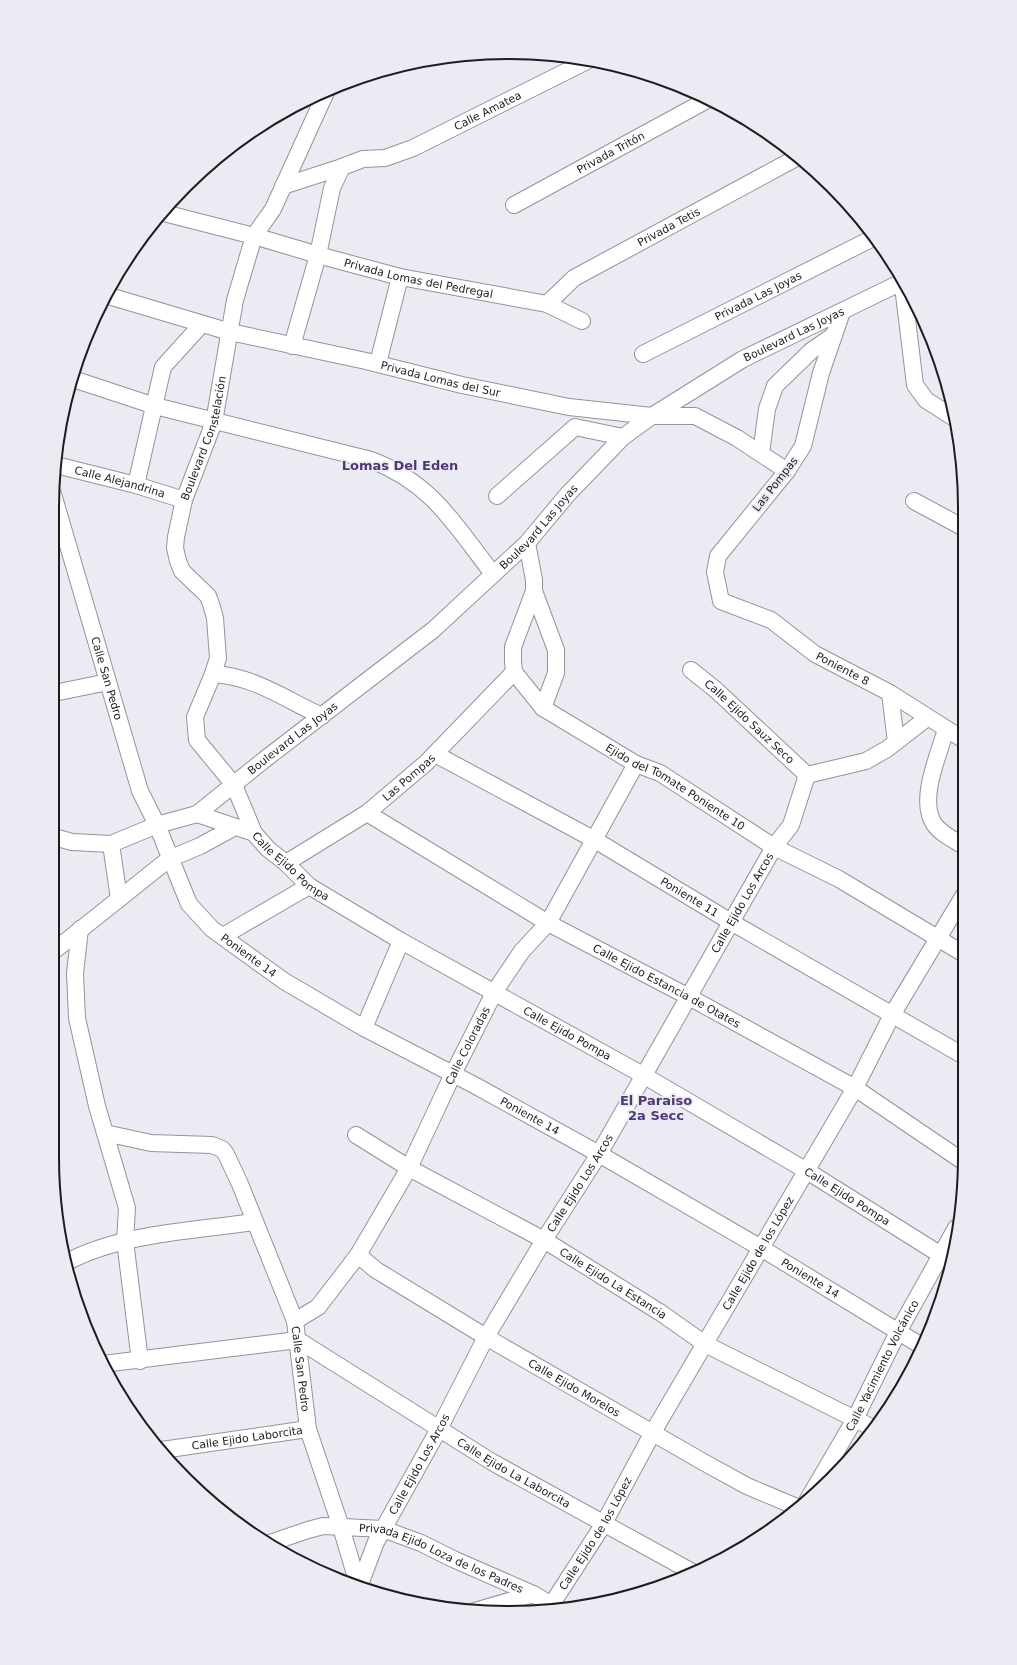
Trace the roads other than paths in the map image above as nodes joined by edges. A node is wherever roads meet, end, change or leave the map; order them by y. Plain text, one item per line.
1 (580, 65) edge
2 (323, 99) edge
3 (702, 103) edge
4 (792, 160) edge
5 (342, 167) junction
6 (283, 186) junction
7 (514, 205) dead end
8 (169, 214) edge
9 (254, 236) junction
10 (869, 241) edge
11 (318, 255) junction
12 (400, 277) junction
13 (897, 283) edge
14 (878, 294) junction
15 (904, 295) edge
16 (112, 297) edge
17 (547, 304) junction
18 (905, 308) junction
19 (842, 312) junction
20 (582, 322) dead end
21 (202, 324) junction
22 (230, 332) junction
23 (834, 335) junction
24 (292, 346) junction
25 (643, 354) dead end
26 (378, 364) junction
27 (78, 381) edge
28 (155, 406) junction
29 (592, 408) junction
30 (948, 414) edge
31 (652, 416) junction
32 (214, 422) junction
33 (575, 427) junction
34 (622, 437) junction
35 (761, 453) junction
36 (61, 466) edge
37 (787, 472) junction
38 (136, 485) junction
39 (497, 496) dead end
40 (184, 500) junction
41 (914, 501) dead end
42 (59, 515) edge
43 (958, 525) edge
44 (527, 543) junction
45 (493, 574) junction
46 (534, 591) junction
47 (721, 601) joint
48 (691, 670) dead end
49 (514, 672) junction
50 (213, 674) junction
51 (108, 682) junction
52 (59, 692) edge
53 (890, 693) junction
54 (543, 708) junction
55 (322, 716) junction
56 (927, 718) junction
57 (946, 729) junction
58 (958, 736) edge
59 (896, 742) junction
60 (435, 754) junction
61 (636, 764) junction
62 (808, 775) junction
63 (234, 785) junction
64 (367, 813) junction
65 (197, 814) junction
66 (157, 825) junction
67 (235, 827) junction
68 (254, 833) junction
69 (59, 838) edge
70 (595, 840) junction
71 (958, 842) edge
72 (111, 844) junction
73 (774, 847) junction
74 (169, 859) junction
75 (286, 862) junction
76 (308, 886) junction
77 (119, 899) junction
78 (958, 905) edge
79 (731, 922) junction
80 (548, 923) junction
81 (80, 929) junction
82 (223, 936) junction
83 (938, 940) junction
84 (401, 941) junction
85 (59, 947) edge
86 (958, 951) edge
87 (495, 991) junction
88 (689, 997) junction
89 (892, 1015) junction
90 (364, 1028) junction
91 (958, 1053) edge
92 (453, 1074) junction
93 (643, 1075) junction
94 (855, 1088) junction
95 (105, 1133) junction
96 (356, 1135) dead end
97 (599, 1154) junction
98 (958, 1158) edge
99 (409, 1168) junction
100 (807, 1171) junction
101 (254, 1222) junction
102 (544, 1240) junction
103 (125, 1241) junction
104 (949, 1246) edge
105 (761, 1248) junction
106 (358, 1255) junction
107 (944, 1257) edge
108 (71, 1260) edge
109 (295, 1321) junction
110 (898, 1332) junction
111 (486, 1337) junction
112 (298, 1340) junction
113 (917, 1343) edge
114 (705, 1344) junction
115 (140, 1360) junction
116 (109, 1363) edge
117 (855, 1419) junction
118 (868, 1425) edge
119 (308, 1429) junction
120 (439, 1429) junction
121 (653, 1432) junction
122 (168, 1449) edge
123 (819, 1481) edge
124 (792, 1505) edge
125 (603, 1524) junction
126 (341, 1527) junction
127 (383, 1530) junction
128 (276, 1541) edge
129 (687, 1569) edge
130 (357, 1579) edge
131 (361, 1581) edge
132 (533, 1594) junction
133 (556, 1603) edge
134 (547, 1604) edge
135 (494, 1606) edge

1 - 5 street, Calle Amatea
2 - 6 street, Boulevard Constelación
3 - 7 street, Privada Tritón
4 - 17 street, Privada Tetis
5 - 6 street, Calle Amatea
5 - 11 street
6 - 9 street, Boulevard Constelación
8 - 9 street, Privada Lomas del Pedregal
9 - 11 street, Privada Lomas del Pedregal
9 - 22 street, Boulevard Constelación
10 - 25 street, Privada Las Joyas
11 - 12 street, Privada Lomas del Pedregal
11 - 24 street
12 - 17 street, Privada Lomas del Pedregal
12 - 26 street
13 - 14 street, Boulevard Las Joyas
14 - 18 street
14 - 19 street, Boulevard Las Joyas
15 - 18 street
16 - 21 street, Privada Lomas del Sur
17 - 20 street, Privada Lomas del Pedregal
18 - 30 street
19 - 23 street, Las Pompas
19 - 31 street, Boulevard Las Joyas
21 - 22 street, Privada Lomas del Sur
21 - 28 street
22 - 24 street, Privada Lomas del Sur
22 - 32 street, Boulevard Constelación
23 - 35 street
23 - 37 street, Las Pompas
24 - 26 street, Privada Lomas del Sur
26 - 29 street, Privada Lomas del Sur
27 - 28 street
28 - 32 street
28 - 38 street
29 - 31 street, Privada Lomas del Sur
29 - 33 street
31 - 34 street, Boulevard Las Joyas
31 - 35 street, Privada Lomas del Sur
32 - 40 street, Boulevard Constelación
32 - 45 street
33 - 34 street
33 - 39 street
34 - 44 street, Boulevard Las Joyas
35 - 37 street, Privada Lomas del Sur
36 - 38 street, Calle Alejandrina
37 - 47 street, Las Pompas
38 - 40 street, Calle Alejandrina
40 - 50 street, Boulevard Constelación
41 - 43 street
42 - 51 street, Calle San Pedro
44 - 45 street, Boulevard Las Joyas
44 - 46 street
45 - 55 street, Boulevard Las Joyas
46 - 49 street
46 - 54 street
47 - 53 street, Poniente 8
48 - 62 street, Calle Ejido Sauz Seco
49 - 54 street, Ejido del Tomate Poniente 10
49 - 60 street, Las Pompas
50 - 55 street
50 - 63 street, Boulevard Constelación
51 - 52 street
51 - 66 street, Calle San Pedro
53 - 56 street, Poniente 8
53 - 59 street
54 - 61 street, Ejido del Tomate Poniente 10
55 - 63 street, Boulevard Las Joyas
56 - 57 street, Poniente 8
56 - 59 street
57 - 58 street, Poniente 8
57 - 71 street
59 - 62 street
60 - 64 street, Las Pompas
60 - 70 street, Poniente 11
61 - 70 street, Calle Coloradas
61 - 73 street, Ejido del Tomate Poniente 10
62 - 73 street, Calle Ejido Los Arcos
63 - 65 street, Boulevard Las Joyas
63 - 68 street, Boulevard Constelación
64 - 75 street, Las Pompas
64 - 80 street, Calle Ejido Estancia de Otates
65 - 66 street
65 - 67 street, Calle Ejido Pompa
66 - 72 street
66 - 74 street, Calle San Pedro
67 - 68 street, Calle Ejido Pompa
67 - 74 street
68 - 75 street, Calle Ejido Pompa
69 - 72 street
70 - 79 street, Poniente 11
70 - 80 street, Calle Coloradas
72 - 77 street
73 - 79 street, Calle Ejido Los Arcos
73 - 83 street, Ejido del Tomate Poniente 10
74 - 77 street
74 - 82 street, Poniente 14
75 - 76 street, Calle Ejido Pompa
76 - 82 street
76 - 84 street, Calle Ejido Pompa
77 - 81 street
78 - 83 street, Calle Ejido de los López
79 - 88 street, Calle Ejido Los Arcos
79 - 89 street, Poniente 11
80 - 87 street, Calle Coloradas
80 - 88 street, Calle Ejido Estancia de Otates
81 - 85 street
81 - 95 street
82 - 90 street, Poniente 14
83 - 86 street, Ejido del Tomate Poniente 10
83 - 89 street, Calle Ejido de los López
84 - 87 street, Calle Ejido Pompa
84 - 90 street
87 - 92 street, Calle Coloradas
87 - 93 street, Calle Ejido Pompa
88 - 93 street, Calle Ejido Los Arcos
88 - 94 street, Calle Ejido Estancia de Otates
89 - 91 street, Poniente 11
89 - 94 street, Calle Ejido de los López
90 - 92 street, Poniente 14
92 - 97 street, Poniente 14
92 - 99 street, Calle Coloradas
93 - 97 street, Calle Ejido Los Arcos
93 - 100 street, Calle Ejido Pompa
94 - 98 street, Calle Ejido Estancia de Otates
94 - 100 street, Calle Ejido de los López
95 - 101 street, Calle San Pedro
95 - 103 street
96 - 99 street, Calle Ejido La Estancia
97 - 102 street, Calle Ejido Los Arcos
97 - 105 street, Poniente 14
99 - 102 street, Calle Ejido La Estancia
99 - 106 street, Calle Coloradas
100 - 105 street, Calle Ejido de los López
100 - 107 street, Calle Ejido Pompa
101 - 103 street
101 - 109 street, Calle San Pedro
102 - 111 street, Calle Ejido Los Arcos
102 - 114 street, Calle Ejido La Estancia
103 - 108 street
103 - 115 street
104 - 107 street, Calle Yacimiento Volcánico
105 - 110 street, Poniente 14
105 - 114 street, Calle Ejido de los López
106 - 109 street, Calle Coloradas
106 - 111 street, Calle Ejido Morelos
107 - 110 street, Calle Yacimiento Volcánico
109 - 112 street, Calle San Pedro
110 - 113 street, Poniente 14
110 - 117 street, Calle Yacimiento Volcánico
111 - 120 street, Calle Ejido Los Arcos
111 - 121 street, Calle Ejido Morelos
112 - 115 street
112 - 119 street, Calle San Pedro
112 - 120 street, Calle Ejido La Laborcita
114 - 117 street, Calle Ejido La Estancia
114 - 121 street, Calle Ejido de los López
115 - 116 street
117 - 118 street, Calle Ejido La Estancia
117 - 123 street, Calle Yacimiento Volcánico
119 - 122 street, Calle Ejido Laborcita
119 - 126 street, Calle San Pedro
120 - 125 street, Calle Ejido La Laborcita
120 - 127 street, Calle Ejido Los Arcos
121 - 124 street, Calle Ejido Morelos
121 - 125 street, Calle Ejido de los López
125 - 129 street, Calle Ejido La Laborcita
125 - 133 street, Calle Ejido de los López
126 - 127 street, Privada Ejido Loza de los Padres
126 - 128 street, Privada Ejido Loza de los Padres
126 - 130 street, Calle San Pedro
127 - 131 street, Calle Ejido Los Arcos
127 - 132 street, Privada Ejido Loza de los Padres
132 - 134 street, Privada Ejido Loza de los Padres
132 - 135 street

